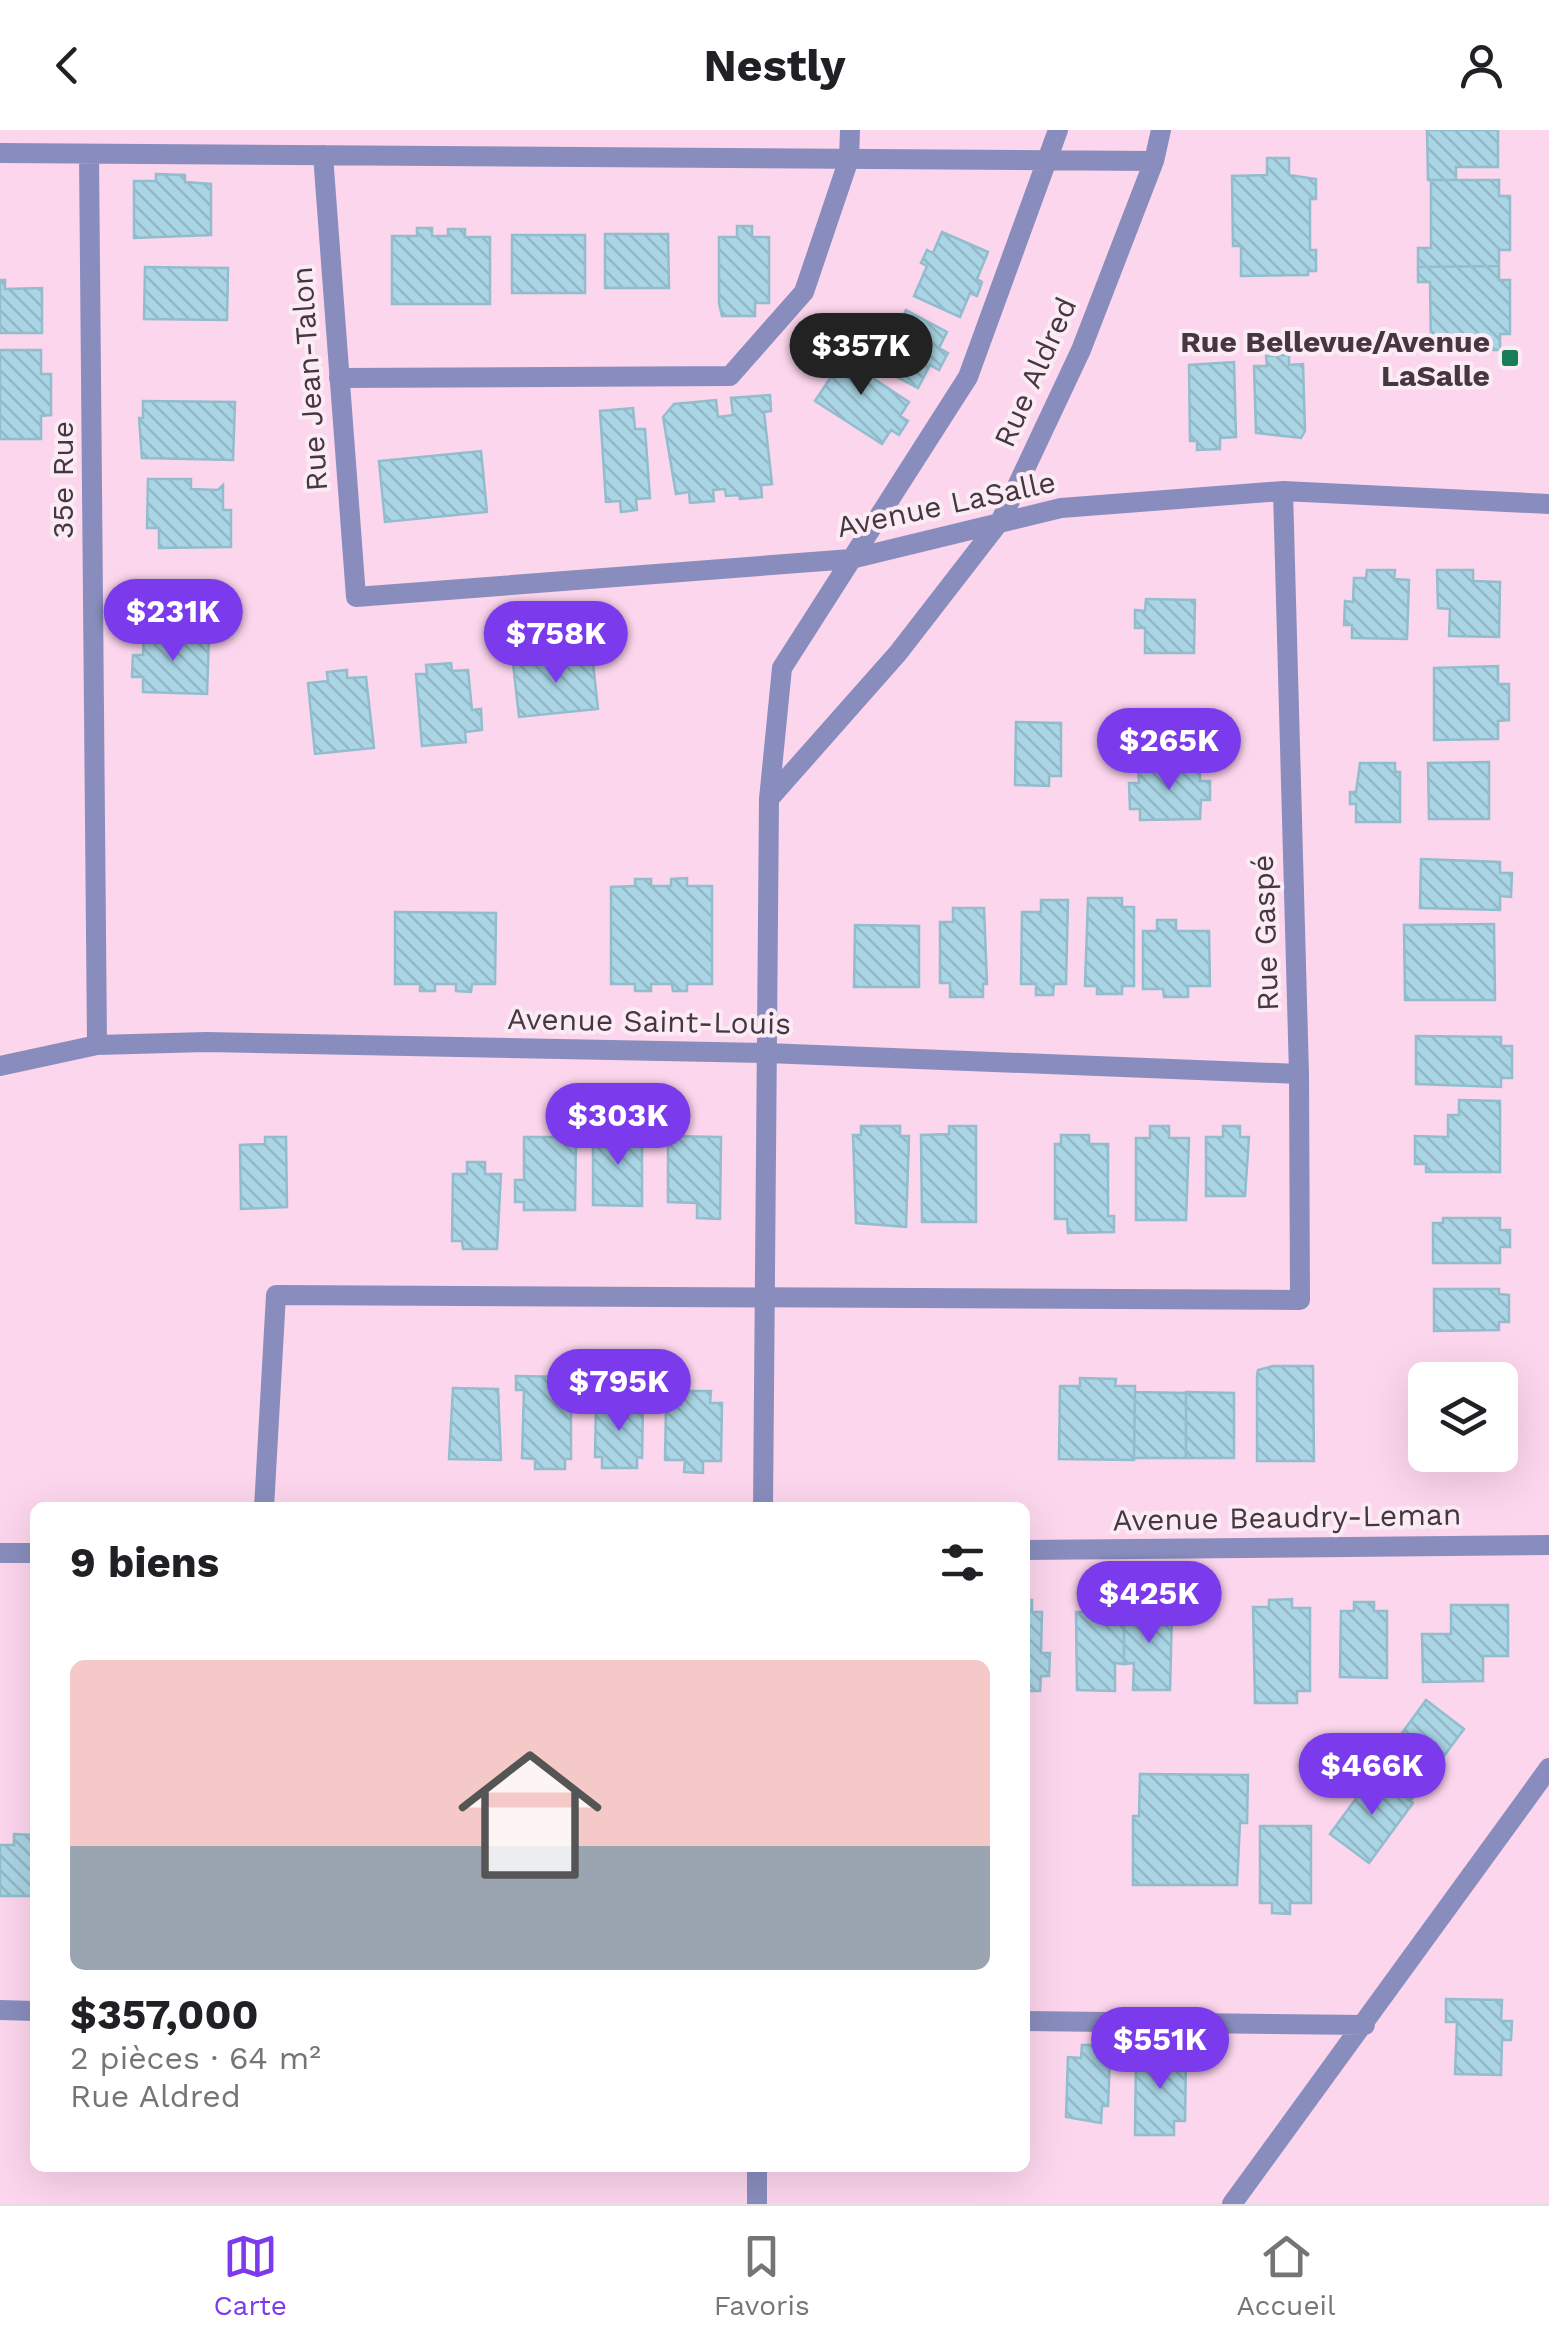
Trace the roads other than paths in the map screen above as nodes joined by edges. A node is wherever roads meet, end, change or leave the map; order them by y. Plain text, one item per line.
1 (850, 130) edge
2 (1058, 130) edge
3 (1161, 130) edge
4 (0, 153) edge
5 (90, 154) junction
6 (323, 156) junction
7 (849, 159) junction
8 (1048, 160) junction
9 (1154, 161) junction
10 (340, 378) junction
11 (1283, 491) junction
12 (1549, 504) edge
13 (1001, 520) junction
14 (851, 558) junction
15 (356, 597) joint
16 (769, 800) junction
17 (97, 1046) junction
18 (767, 1053) junction
19 (0, 1066) edge
20 (1299, 1074) junction
21 (765, 1296) junction
22 (264, 1502) edge
23 (763, 1502) edge
24 (1549, 1545) edge
25 (1030, 1550) edge
26 (0, 1553) edge
27 (30, 1553) edge
28 (1549, 1768) edge
29 (0, 2010) edge
30 (30, 2010) edge
31 (1030, 2021) edge
32 (1364, 2025) junction
33 (758, 2172) edge
34 (757, 2204) edge
35 (1232, 2204) edge

1 - 7 street
2 - 8 street, Rue Aldred
3 - 9 street, Rue Aldred
4 - 5 street
5 - 6 street
5 - 17 street, 35e Rue
6 - 7 street
6 - 10 street, Rue Jean-Talon
7 - 8 street
7 - 10 street
8 - 9 street
8 - 14 street, Rue Aldred
9 - 13 street, Rue Aldred
10 - 15 street, Rue Jean-Talon
11 - 12 street, Avenue LaSalle
11 - 13 street, Avenue LaSalle
11 - 20 street, Rue Gaspé
13 - 14 street, Avenue LaSalle
13 - 16 street, Rue Aldred
14 - 15 street, Avenue LaSalle
14 - 16 street, Rue Aldred
16 - 18 street, Rue Aldred
17 - 18 street, Avenue Saint-Louis
17 - 19 street, Avenue Saint-Louis
18 - 20 street, Avenue Saint-Louis
18 - 21 street, Rue Aldred
20 - 21 street, Rue Gaspé
21 - 22 street
21 - 23 street, Rue Aldred
24 - 25 street, Avenue Beaudry-Leman
26 - 27 street
28 - 32 street
29 - 30 street
31 - 32 street
32 - 35 street
33 - 34 street

